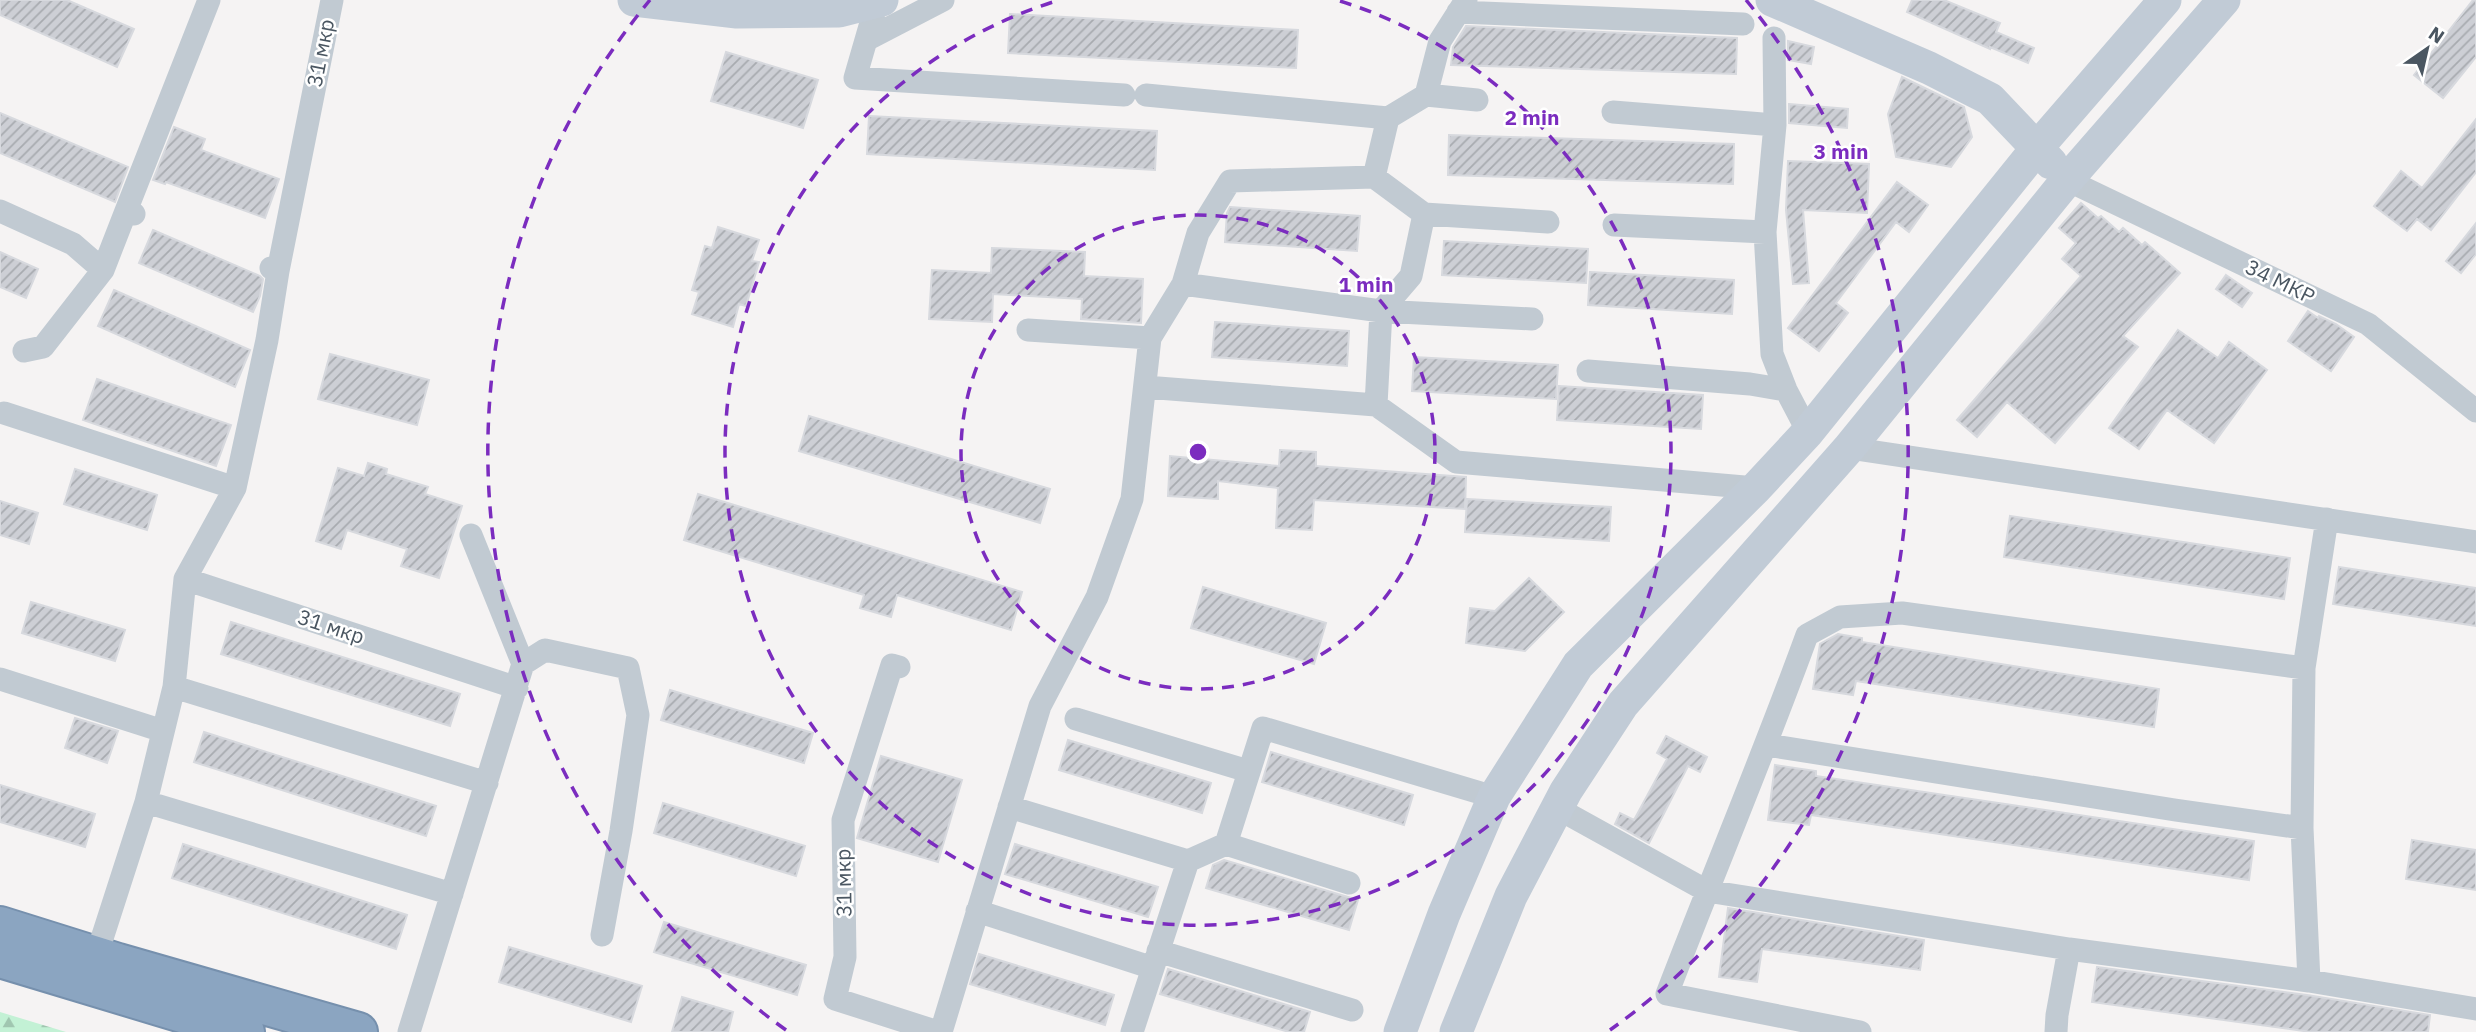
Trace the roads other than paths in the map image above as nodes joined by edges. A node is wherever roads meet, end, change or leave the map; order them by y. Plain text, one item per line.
1 (209, 0) edge
2 (332, 0) edge
3 (634, 0) edge
4 (943, 0) edge
5 (1772, 0) edge
6 (2165, 0) edge
7 (2224, 0) edge
8 (880, 1) edge
9 (1462, 6) edge
10 (1743, 24) dead end
11 (1774, 38) dead end
12 (866, 40) junction
13 (1426, 95) junction
14 (1477, 100) dead end
15 (1613, 112) dead end
16 (1388, 118) junction
17 (1775, 125) junction
18 (2037, 148) junction
19 (1374, 177) junction
20 (2067, 180) junction
21 (0, 211) edge
22 (1424, 214) junction
23 (1548, 222) dead end
24 (1614, 225) dead end
25 (1765, 232) junction
26 (103, 270) junction
27 (1183, 284) junction
28 (1381, 311) junction
29 (1532, 319) dead end
30 (1028, 330) dead end
31 (1150, 338) junction
32 (24, 351) dead end
33 (1588, 371) dead end
34 (1145, 387) junction
35 (1786, 390) junction
36 (1376, 405) junction
37 (2476, 411) edge
38 (4, 413) dead end
39 (1808, 432) junction
40 (1849, 448) junction
41 (234, 488) junction
42 (1756, 488) junction
43 (2327, 519) junction
44 (471, 535) dead end
45 (2476, 542) edge
46 (185, 579) junction
47 (523, 664) junction
48 (896, 666) dead end
49 (2304, 668) junction
50 (0, 679) edge
51 (174, 687) junction
52 (517, 688) junction
53 (1076, 719) dead end
54 (163, 731) junction
55 (1767, 746) junction
56 (1248, 771) junction
57 (487, 783) junction
58 (1494, 797) junction
59 (146, 802) junction
60 (1009, 807) junction
61 (1557, 808) junction
62 (2302, 828) junction
63 (1226, 844) junction
64 (1188, 861) junction
65 (1349, 883) dead end
66 (1707, 891) junction
67 (452, 894) junction
68 (977, 911) junction
69 (0, 926) edge
70 (601, 935) dead end
71 (2069, 949) junction
72 (96, 957) junction
73 (0, 958) edge
74 (1156, 960) junction
75 (2309, 981) junction
76 (2476, 1009) edge
77 (1352, 1010) dead end
78 (245, 1032) edge
79 (358, 1032) edge
80 (409, 1032) edge
81 (939, 1032) edge
82 (1132, 1032) edge
83 (1400, 1032) edge
84 (1456, 1032) edge
85 (1860, 1032) edge
86 (2056, 1032) edge

1 - 26 street
2 - 41 street, 31 мкр
3 - 8 main road
4 - 12 street
5 - 18 main road
6 - 18 main road
7 - 20 main road
8 - 12 street
9 - 10 street
9 - 13 street
11 - 17 street
12 - 16 street
13 - 14 street
13 - 16 street
15 - 17 street
16 - 19 street
17 - 25 street
18 - 20 main road
18 - 39 main road
19 - 22 street
19 - 27 street
20 - 37 street, 34 МКР
20 - 40 main road
21 - 26 street
22 - 23 street
22 - 28 street
24 - 25 street
25 - 35 street
26 - 32 street
27 - 28 street
27 - 31 street
28 - 29 street
28 - 36 street
30 - 31 street
31 - 34 street
33 - 35 street
34 - 36 street
34 - 60 street
35 - 39 street
36 - 42 street
38 - 41 street
39 - 42 main road
40 - 43 street
40 - 61 main road
41 - 46 street, 31 мкр
42 - 58 main road
43 - 45 street
43 - 49 street
44 - 47 street
46 - 51 street, 31 мкр
46 - 52 street, 31 мкр
47 - 52 street
47 - 70 street
48 - 81 street, 31 мкр
49 - 55 street
49 - 62 street
50 - 54 street
51 - 54 street, 31 мкр
51 - 57 street
52 - 57 street
53 - 56 street
54 - 59 street, 31 мкр
55 - 62 street
55 - 66 street
56 - 58 street
56 - 63 street
57 - 67 street
58 - 83 main road
59 - 67 street
59 - 72 street, 31 мкр
60 - 64 street
60 - 68 street
61 - 66 street
61 - 84 main road
62 - 75 street
63 - 64 street
63 - 65 street
64 - 74 street
66 - 71 street
66 - 85 street
67 - 80 street
68 - 74 street
68 - 81 street
69 - 72 highway
71 - 75 street
71 - 86 street
72 - 79 highway
73 - 78 highway
74 - 77 street
74 - 82 street
75 - 76 street

